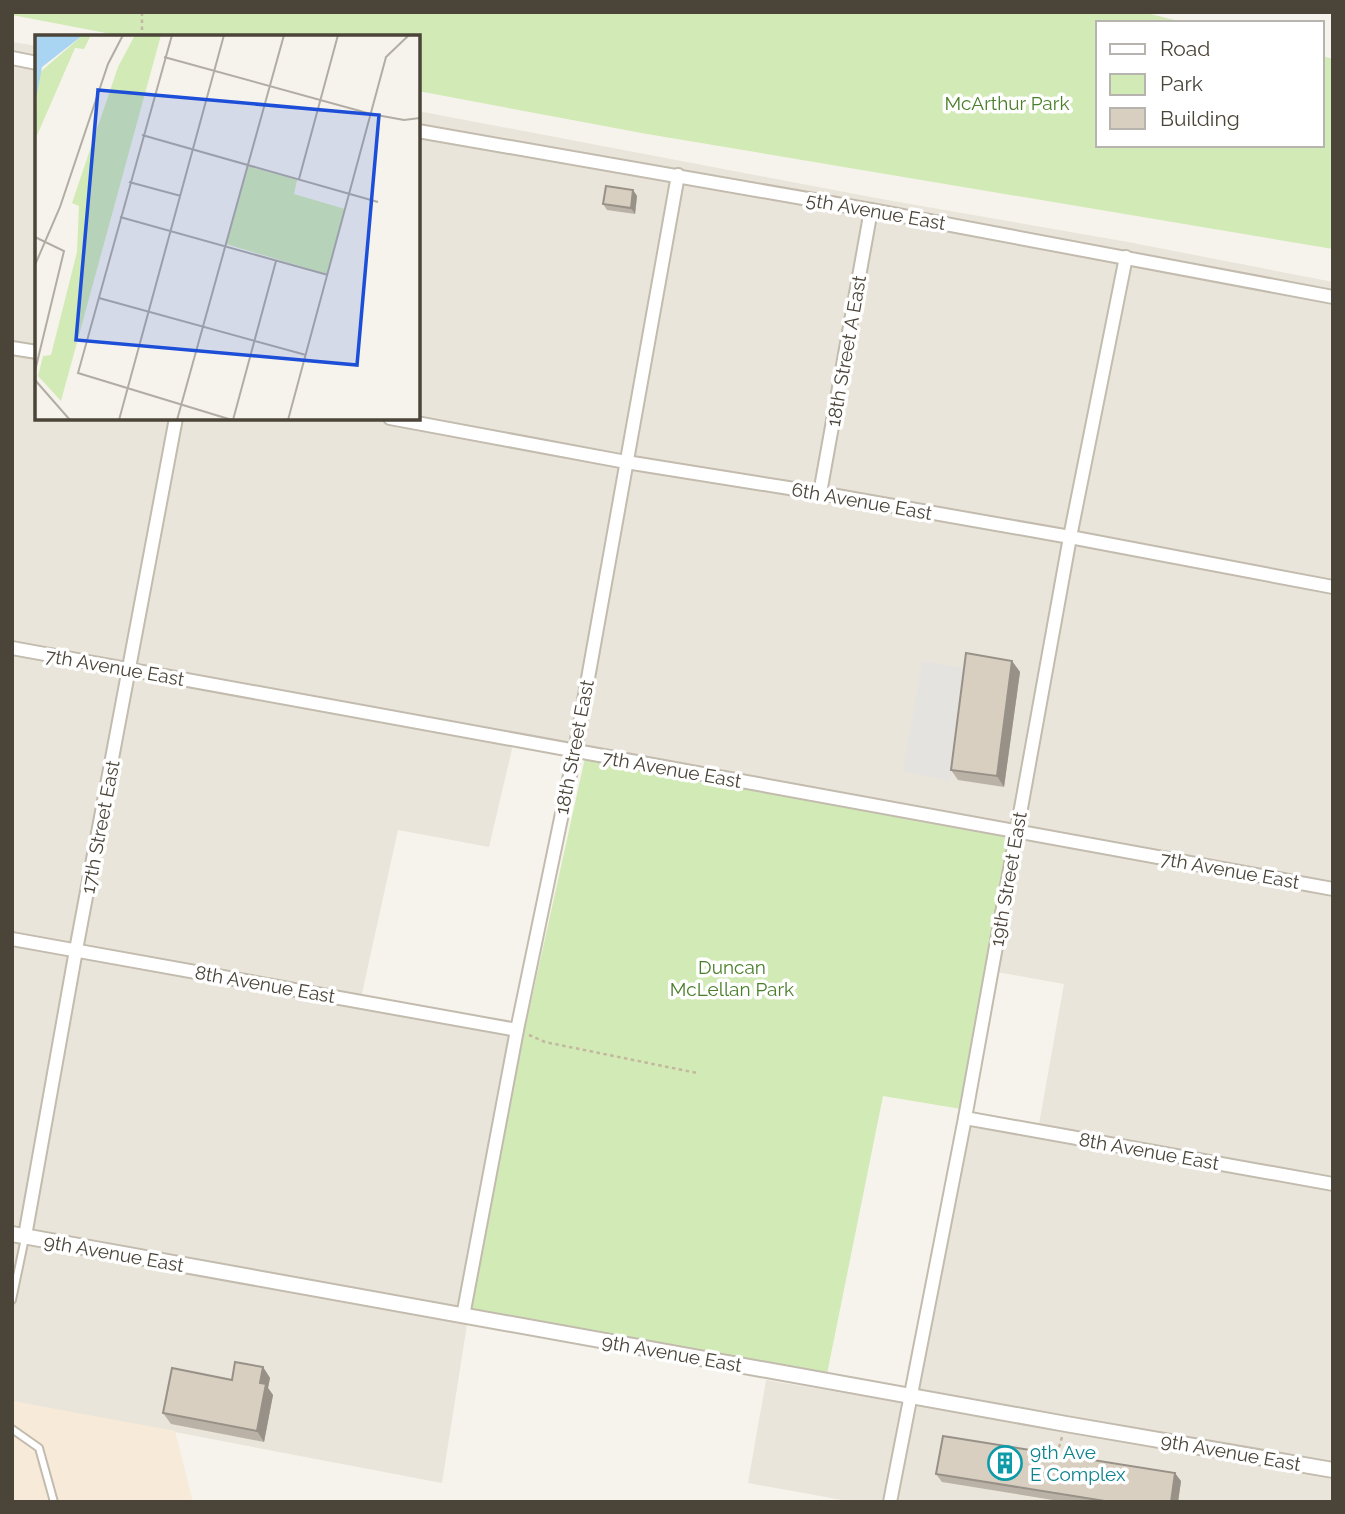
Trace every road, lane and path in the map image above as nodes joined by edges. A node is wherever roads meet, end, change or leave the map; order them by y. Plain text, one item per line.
1 (142, 12) edge
2 (142, 35) edge
3 (12, 58) edge
4 (35, 62) edge
5 (420, 131) edge
6 (678, 176) junction
7 (871, 210) junction
8 (1125, 257) junction
9 (1333, 297) edge
10 (12, 348) edge
11 (35, 352) edge
12 (176, 420) edge
13 (401, 420) edge
14 (626, 462) junction
15 (820, 493) junction
16 (1070, 537) junction
17 (1333, 587) edge
18 (12, 648) edge
19 (131, 670) junction
20 (575, 751) junction
21 (1016, 831) junction
22 (1333, 889) edge
23 (12, 939) edge
24 (76, 950) junction
25 (517, 1030) junction
26 (697, 1073) dead end
27 (965, 1118) junction
28 (1333, 1184) edge
29 (19, 1235) edge
30 (12, 1300) edge
31 (463, 1316) junction
32 (909, 1396) junction
33 (1066, 1424) junction
34 (12, 1429) edge
35 (1055, 1460) edge
36 (1333, 1470) edge
37 (54, 1502) edge
38 (890, 1502) edge

1 - 2 path
3 - 4 street
5 - 6 street, 5th Avenue East
6 - 7 street, 5th Avenue East
6 - 14 street, 18th Street East
7 - 8 street, 5th Avenue East
7 - 15 street, 18th Street A East
8 - 9 street, 5th Avenue East
8 - 16 street, 19th Street East
10 - 11 street
12 - 19 street, 17th Street East
13 - 14 street, 6th Avenue East
14 - 15 street, 6th Avenue East
14 - 20 street, 18th Street East
15 - 16 street, 6th Avenue East
16 - 17 street, 6th Avenue East
16 - 21 street, 19th Street East
18 - 19 street, 7th Avenue East
19 - 20 street, 7th Avenue East
19 - 24 street, 17th Street East
20 - 21 street, 7th Avenue East
20 - 25 street, 18th Street East
21 - 22 street, 7th Avenue East
21 - 27 street, 19th Street East
23 - 24 street, 8th Avenue East
24 - 25 street, 8th Avenue East
24 - 29 street, 17th Street East
25 - 26 path
25 - 31 street, 18th Street East
27 - 28 street, 8th Avenue East
27 - 32 street, 19th Street East
29 - 30 lane
29 - 31 street, 9th Avenue East
31 - 32 street, 9th Avenue East
32 - 33 street, 9th Avenue East
32 - 38 street, 19th Street East
33 - 35 path
33 - 36 street, 9th Avenue East
34 - 37 lane

